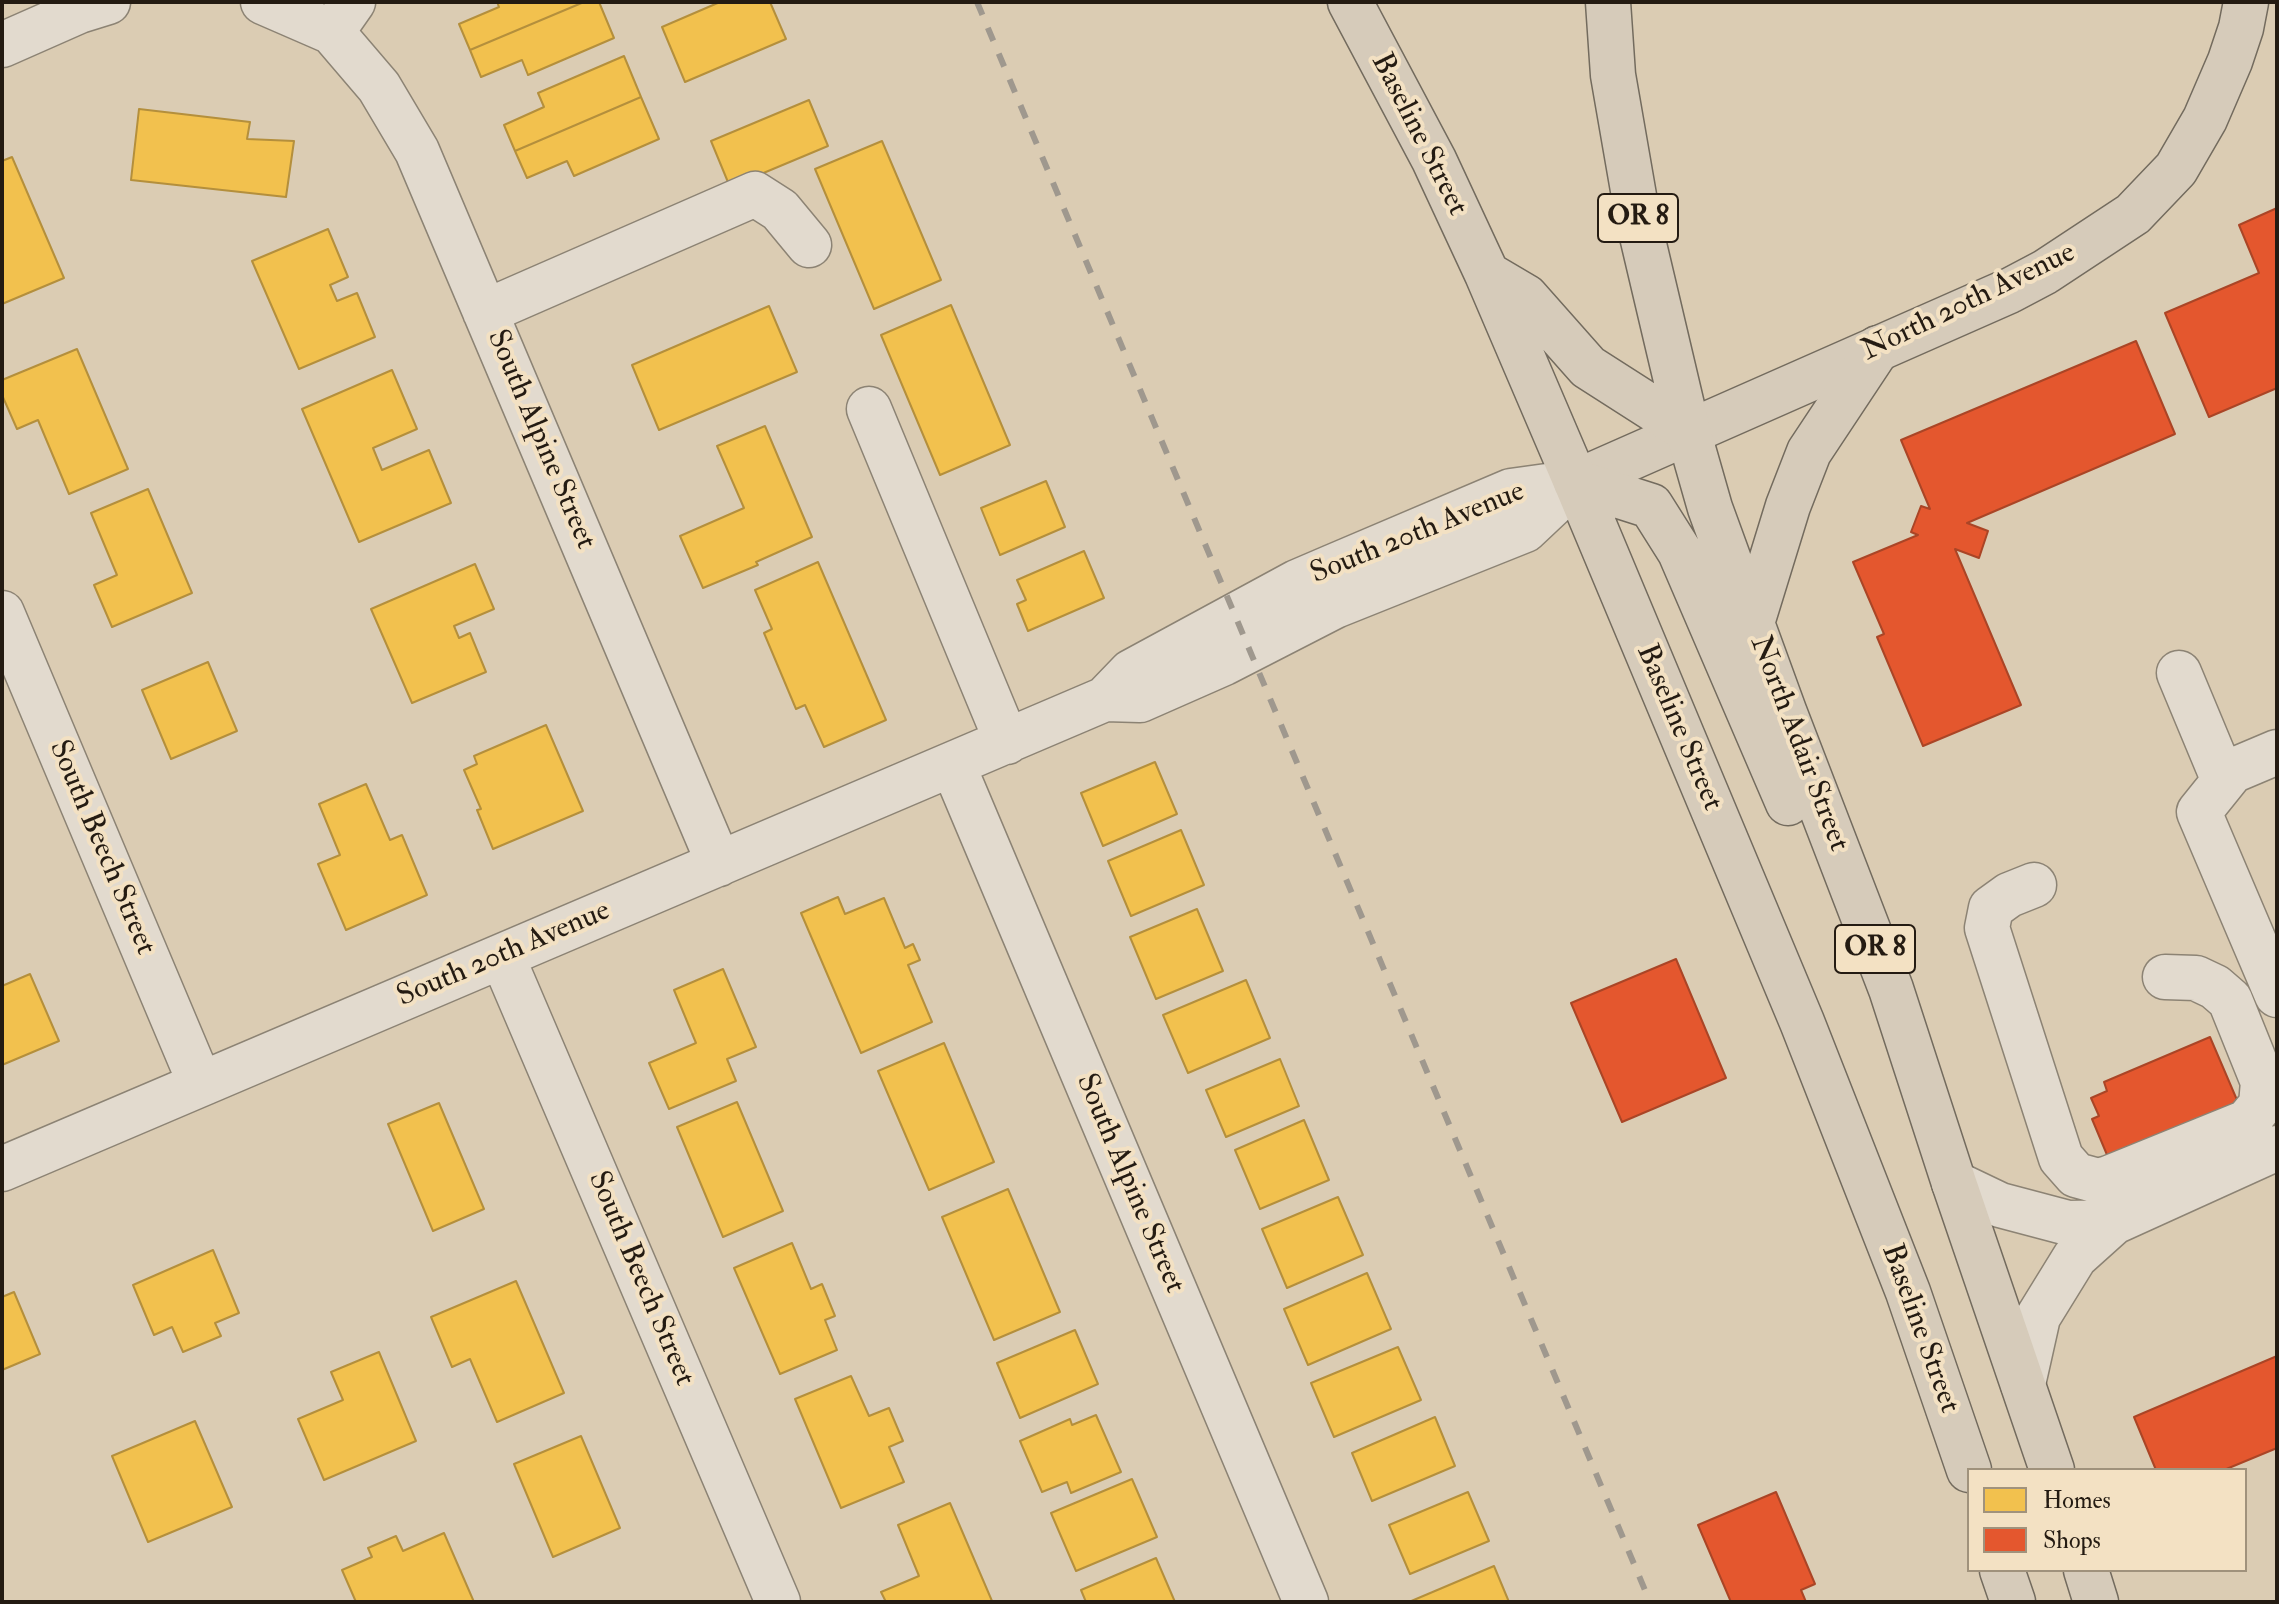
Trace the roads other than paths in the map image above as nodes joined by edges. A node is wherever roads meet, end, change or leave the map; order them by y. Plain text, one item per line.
1 (263, 2) edge
2 (1350, 2) edge
3 (1608, 2) edge
4 (2246, 2) edge
5 (87, 5) edge
6 (342, 17) edge
7 (2, 45) edge
8 (809, 245) dead end
9 (1487, 274) junction
10 (485, 312) junction
11 (1878, 348) junction
12 (869, 409) dead end
13 (1688, 431) junction
14 (1576, 482) junction
15 (2, 613) edge
16 (1752, 623) junction
17 (2179, 673) dead end
18 (1007, 742) junction
19 (2277, 752) edge
20 (953, 765) junction
21 (2224, 781) junction
22 (719, 864) junction
23 (2034, 885) dead end
24 (502, 956) junction
25 (2165, 977) dead end
26 (1891, 989) junction
27 (2277, 995) edge
28 (200, 1083) junction
29 (2277, 1148) edge
30 (2, 1169) edge
31 (1954, 1183) junction
32 (2114, 1222) junction
33 (2023, 1384) junction
34 (1968, 1468) edge
35 (2051, 1468) edge
36 (2003, 1572) edge
37 (2087, 1572) edge
38 (764, 1598) edge
39 (1306, 1602) edge
40 (2013, 1602) edge
41 (2096, 1602) edge

1 - 6 street
2 - 9 main road, Baseline Street
3 - 13 main road, North Adair Street / OR 8
4 - 11 main road, North 20th Avenue
5 - 7 street
6 - 10 street, South Alpine Street
8 - 10 street
9 - 13 main road
9 - 14 main road, Baseline Street
10 - 22 street, South Alpine Street
11 - 13 main road, North 20th Avenue
11 - 16 main road
12 - 18 street
13 - 14 main road, North 20th Avenue
13 - 16 main road, North Adair Street / OR 8
14 - 18 street, South 20th Avenue
14 - 26 main road
14 - 34 main road, Baseline Street
15 - 28 street, South Beech Street
16 - 26 main road, North Adair Street / OR 8
17 - 21 street
18 - 20 street, South 20th Avenue
19 - 21 street
20 - 22 street, South 20th Avenue
20 - 39 street, South Alpine Street
21 - 27 street
22 - 24 street, South 20th Avenue
23 - 25 street
24 - 28 street, South 20th Avenue
24 - 38 street, South Beech Street
26 - 31 main road, North Adair Street / OR 8
28 - 30 street, South 20th Avenue
29 - 32 street
31 - 32 street
31 - 33 main road, North Adair Street / OR 8
32 - 33 street
33 - 35 main road, North Adair Street / OR 8
36 - 40 main road
37 - 41 main road

